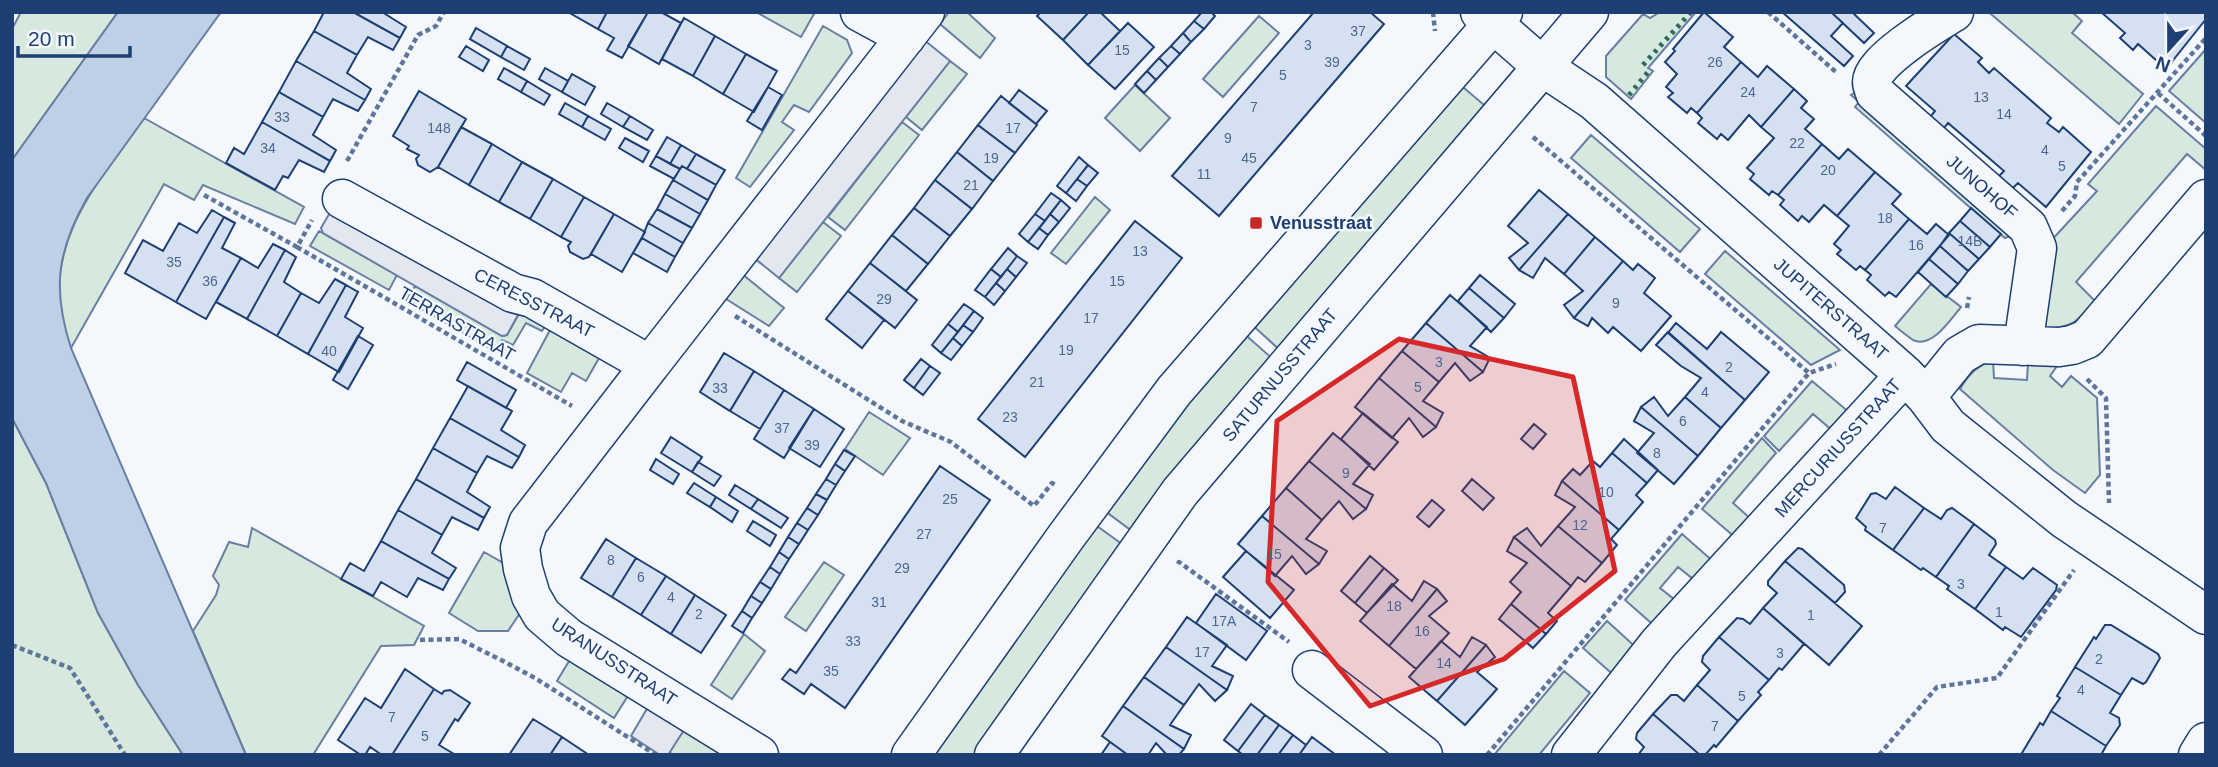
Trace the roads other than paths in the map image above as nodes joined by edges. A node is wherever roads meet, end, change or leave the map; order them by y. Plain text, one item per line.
1 (860, 12) edge
2 (1589, 12) edge
3 (1954, 12) edge
4 (1491, 16) edge
5 (916, 25) edge
6 (1543, 67) junction
7 (335, 196) road end
8 (2206, 200) edge
9 (2023, 346) junction
10 (650, 365) junction
11 (1916, 386) junction
12 (2206, 615) edge
13 (1311, 670) road end
14 (2206, 742) edge
15 (759, 755) edge
16 (911, 755) edge
17 (994, 755) edge
18 (1423, 755) edge
19 (1571, 755) edge
20 (2198, 755) edge

1 - 5 street
2 - 6 street, SATURNUSSTRAAT
3 - 9 street, JUNOHOF
4 - 6 street, JUPITERSTRAAT
4 - 16 street
5 - 10 street
6 - 11 street, JUPITERSTRAAT
6 - 17 street, SATURNUSSTRAAT
7 - 10 street, CERESSTRAAT
8 - 9 street
9 - 11 street, MERCURIUSSTRAAT
10 - 15 street, URANUSSTRAAT
11 - 12 street, JUPITERSTRAAT
11 - 19 street, MERCURIUSSTRAAT
13 - 18 street
14 - 20 street

